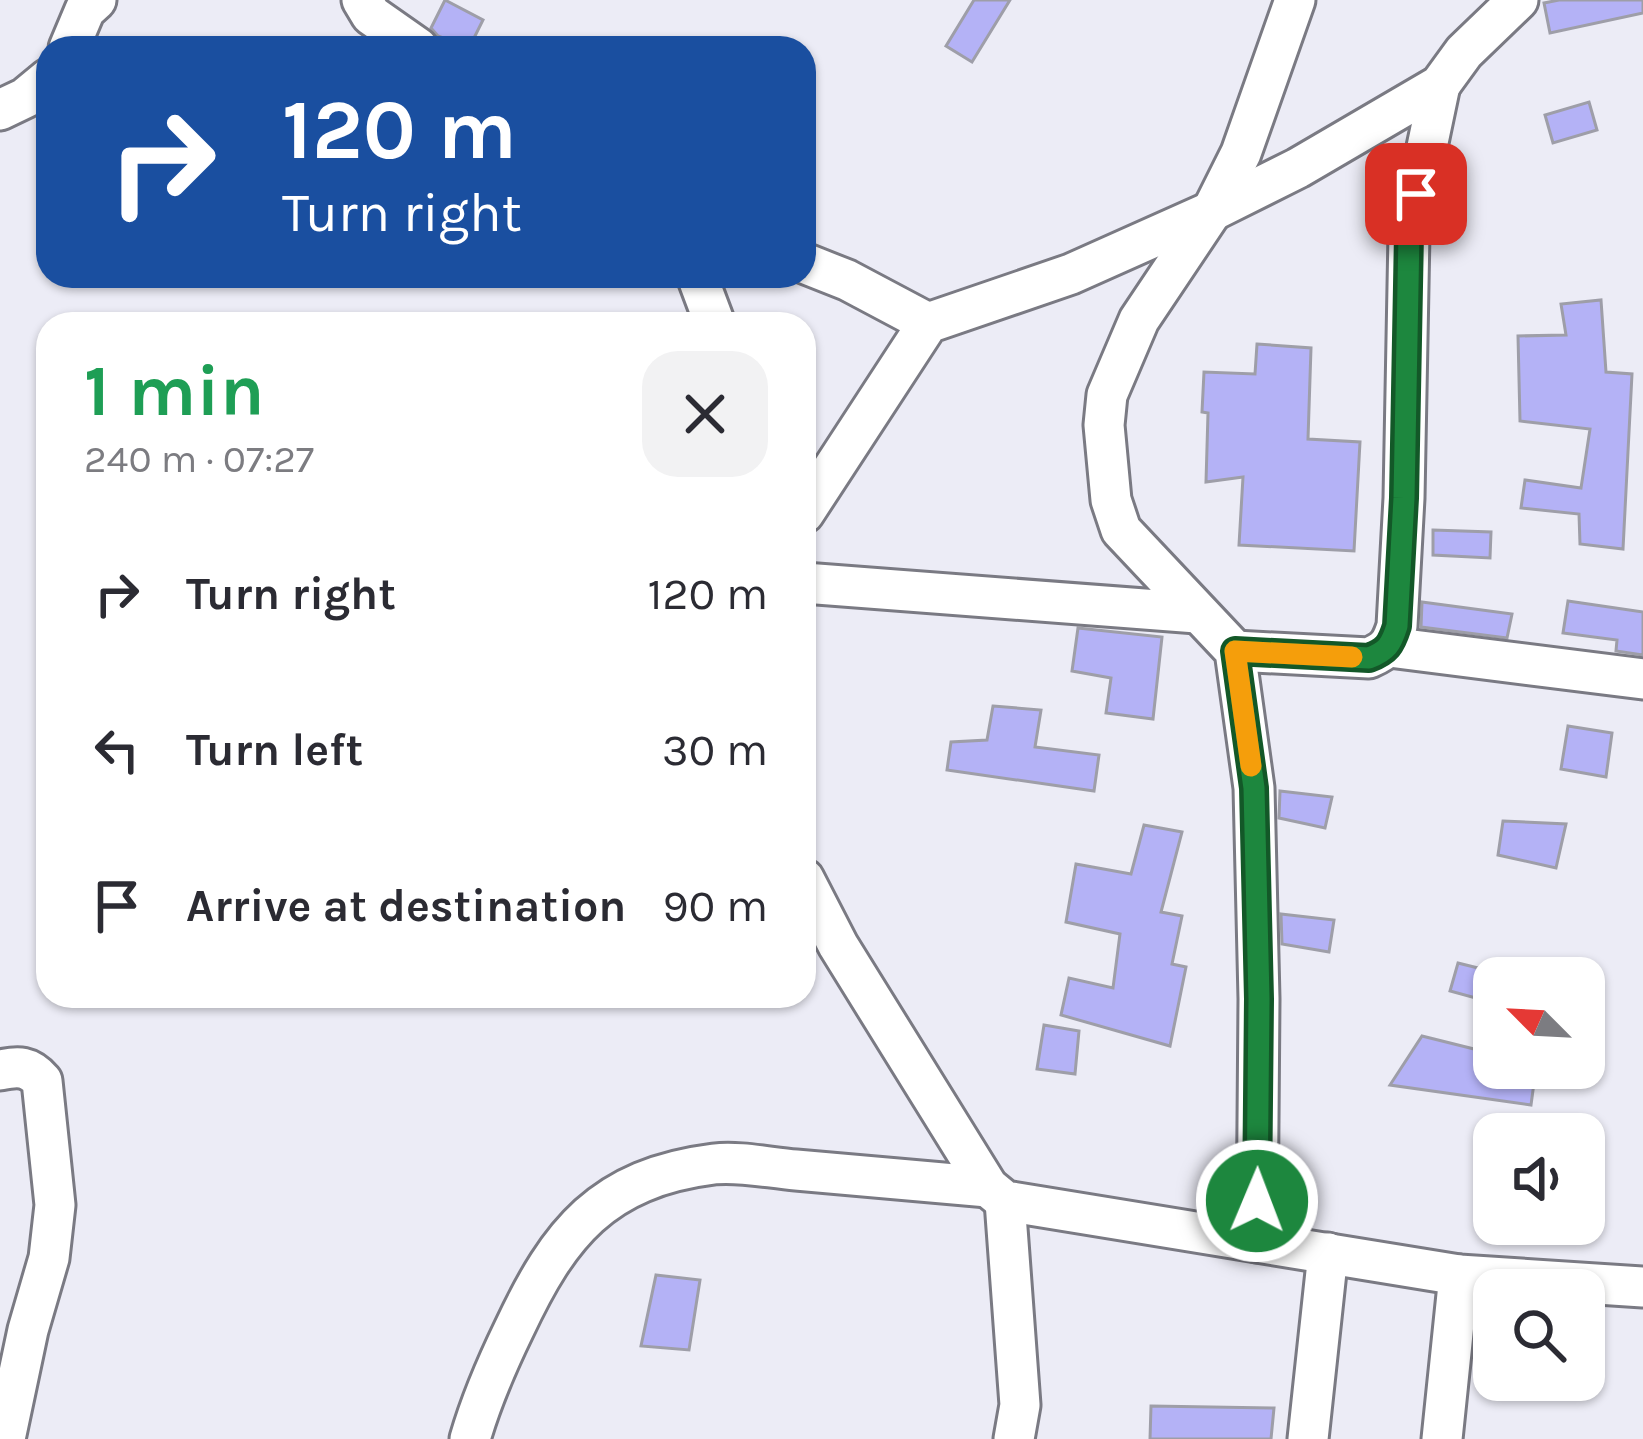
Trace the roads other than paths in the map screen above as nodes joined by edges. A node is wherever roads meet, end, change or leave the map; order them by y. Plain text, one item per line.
1 (96, 0) edge
2 (362, 0) edge
3 (1295, 0) edge
4 (1519, 0) edge
5 (74, 36) edge
6 (401, 36) edge
7 (1440, 85) junction
8 (36, 89) edge
9 (0, 110) edge
10 (1212, 211) junction
11 (816, 268) edge
12 (928, 323) junction
13 (816, 495) edge
14 (816, 584) edge
15 (1197, 613) junction
16 (1389, 647) junction
17 (1235, 651) junction
18 (1643, 679) edge
19 (816, 902) edge
20 (0, 1070) edge
21 (997, 1194) junction
22 (1256, 1242) junction
23 (1328, 1253) junction
24 (1459, 1275) junction
25 (1643, 1287) edge
26 (5, 1439) edge
27 (470, 1439) edge
28 (1014, 1439) edge
29 (1308, 1439) edge
30 (1442, 1439) edge

1 - 5 street
2 - 6 street
3 - 10 street
4 - 7 street
7 - 10 street
7 - 16 street
8 - 9 street
10 - 12 street
10 - 15 street
11 - 12 street
12 - 13 street
14 - 15 street
15 - 17 street
16 - 17 street
16 - 18 street
17 - 22 street
19 - 21 street
20 - 26 street
21 - 22 street
21 - 27 street
21 - 28 street
22 - 23 street
23 - 24 street
23 - 29 street
24 - 25 street
24 - 30 street

